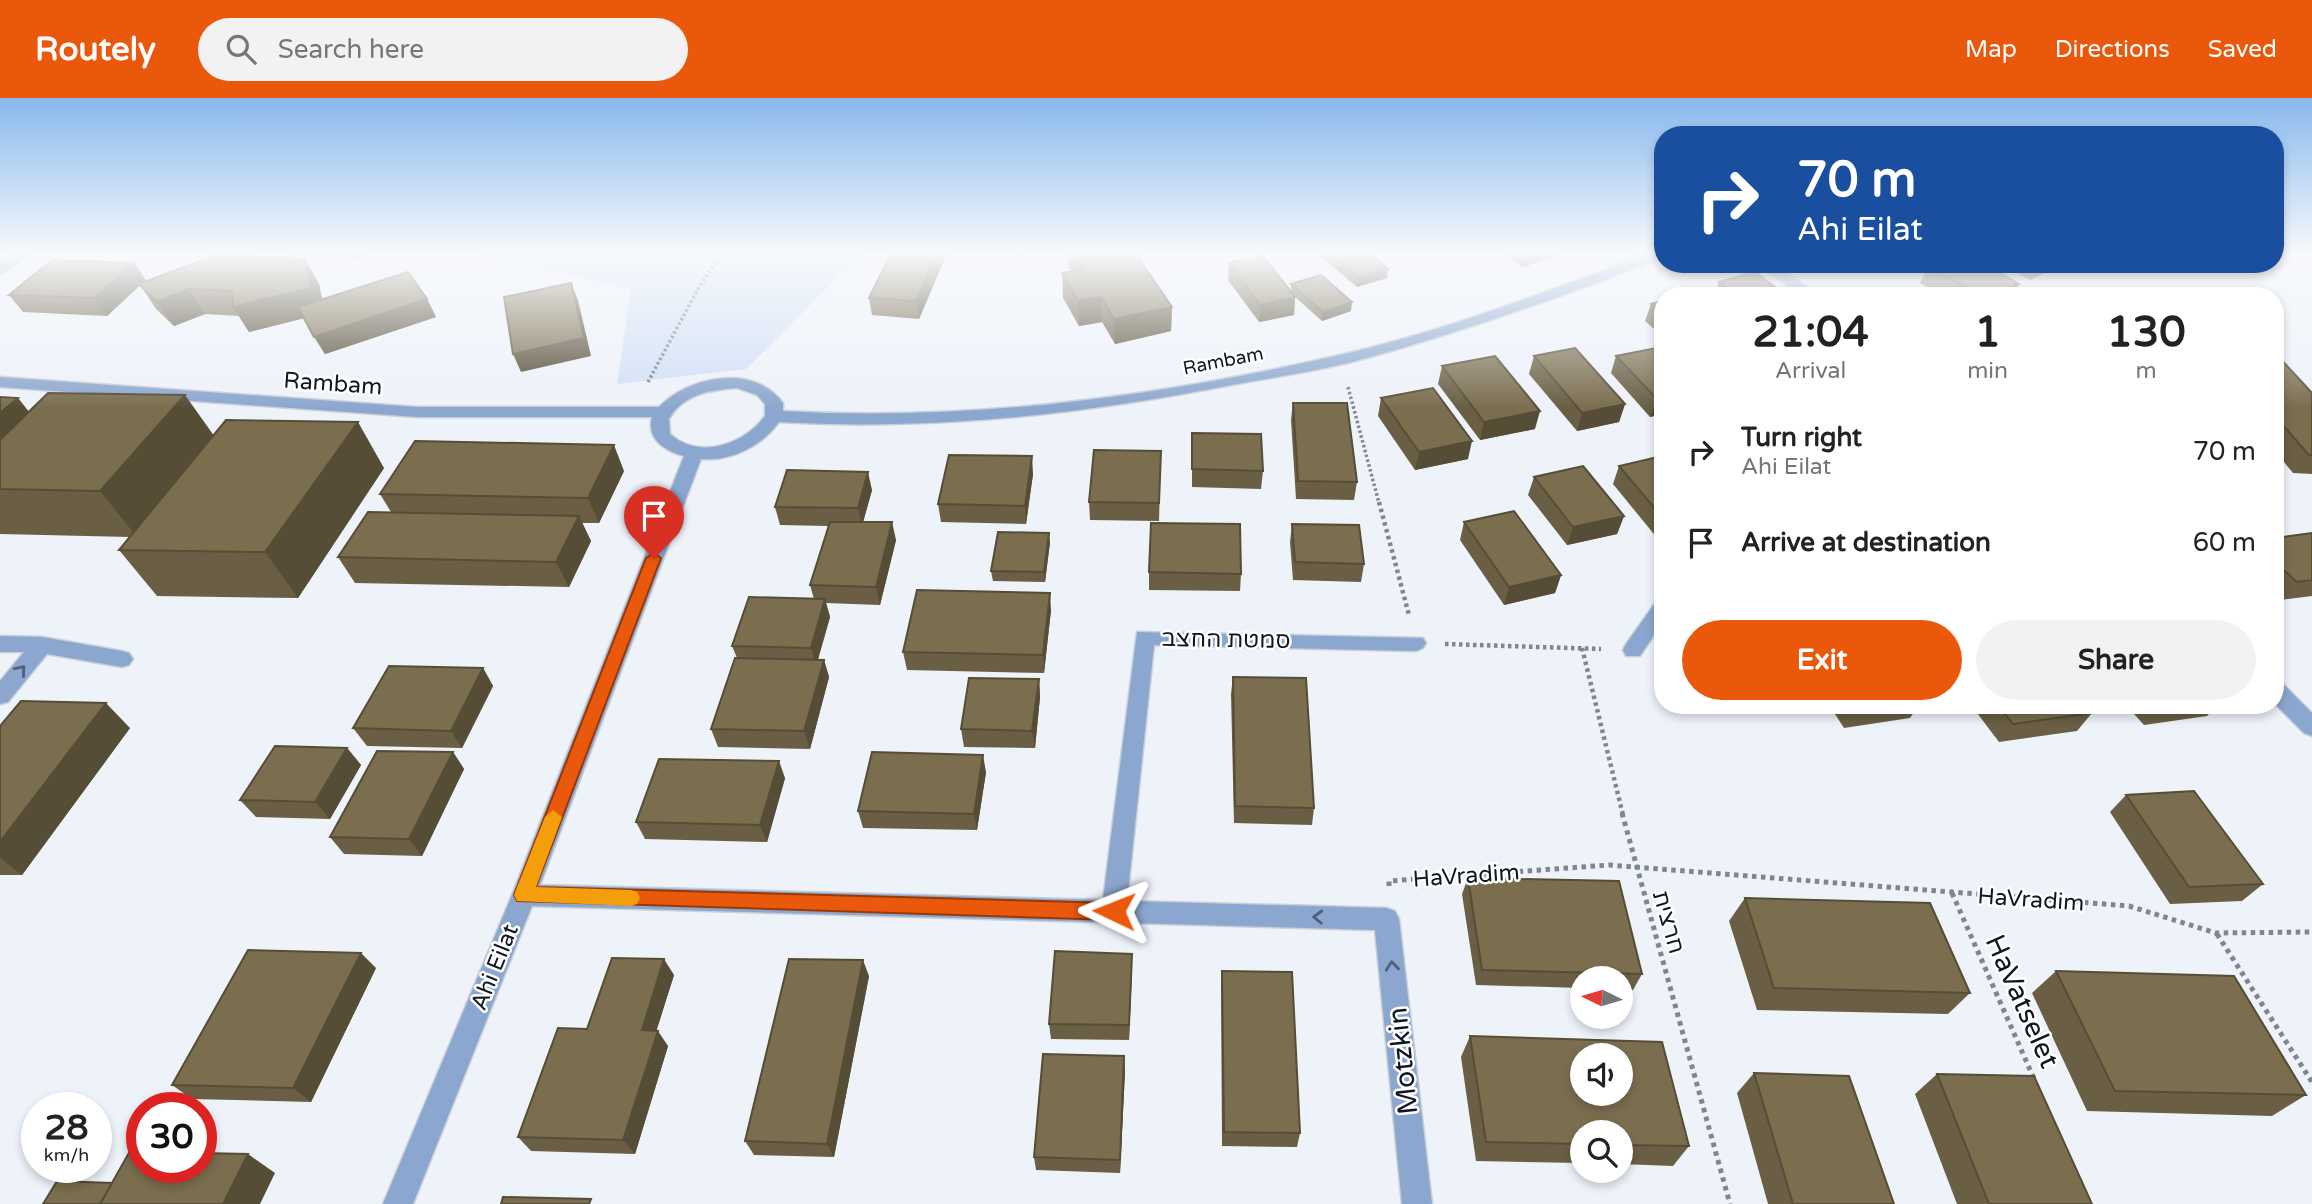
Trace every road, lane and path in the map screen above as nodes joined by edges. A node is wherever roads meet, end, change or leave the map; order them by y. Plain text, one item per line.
1 (689, 305) edge
2 (1523, 305) edge
3 (1340, 359) junction
4 (0, 382) edge
5 (663, 412) junction
6 (631, 413) junction
7 (776, 416) junction
8 (694, 454) junction
9 (1654, 620) edge
10 (1416, 643) junction
11 (0, 644) edge
12 (42, 645) junction
13 (1582, 648) junction
14 (1633, 650) joint
15 (122, 659) dead end
16 (0, 695) edge
17 (2284, 699) edge
18 (2312, 727) edge
19 (1636, 870) junction
20 (1952, 893) junction
21 (524, 895) junction
22 (1114, 911) junction
23 (1386, 919) junction
24 (2312, 932) edge
25 (2216, 933) junction
26 (2312, 1082) edge
27 (2040, 1092) edge
28 (398, 1204) edge
29 (1418, 1204) edge
30 (1730, 1204) edge

1 - 6 path
2 - 3 street, Rambam
3 - 7 street, Rambam
3 - 10 path
4 - 6 street, Rambam
5 - 6 street, Rambam
5 - 7 street
5 - 8 street
7 - 8 street
8 - 21 street, Ahi Eilat
9 - 14 street
10 - 13 path
10 - 22 street, סמטת החצב
11 - 12 street
12 - 15 street
16 -> 12 street
13 - 14 path
13 - 19 path, חרצית
17 - 18 street
19 - 20 path, HaVradim
19 - 23 path, HaVradim
19 - 30 path, חרצית
20 - 25 path, HaVradim
20 - 27 path, HaVatselet
21 - 22 street
21 - 28 street, Ahi Eilat
23 -> 22 street
29 -> 23 street, Motzkin
24 - 25 path, HaVradim
25 - 26 path

